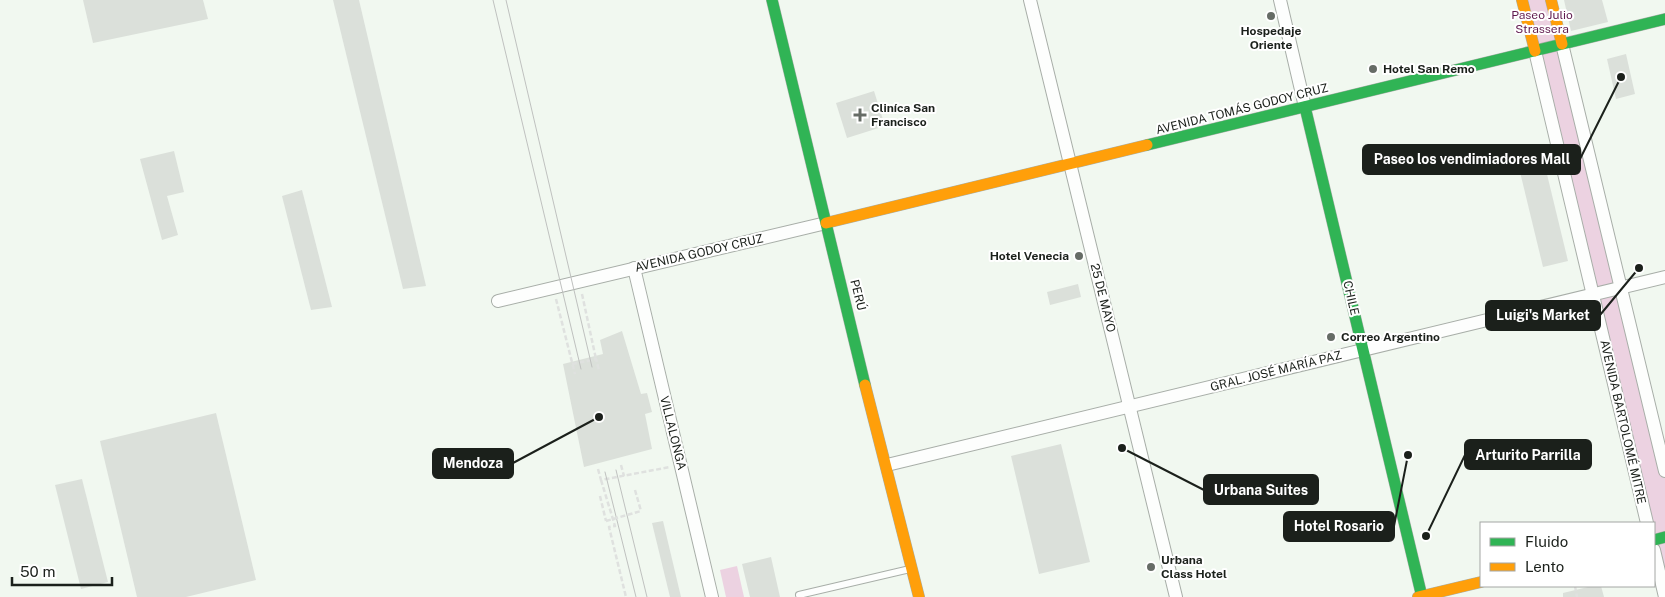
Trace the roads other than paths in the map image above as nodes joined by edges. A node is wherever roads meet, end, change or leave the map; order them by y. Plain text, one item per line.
1 (772, 0) edge
2 (1030, 0) edge
3 (1280, 0) edge
4 (1522, 0) edge
5 (1551, 0) edge
6 (1665, 19) edge
7 (1562, 44) junction
8 (1535, 51) junction
9 (1305, 107) junction
10 (1071, 165) junction
11 (826, 223) junction
12 (634, 268) junction
13 (1665, 277) edge
14 (1621, 287) junction
15 (1593, 294) junction
16 (498, 301) dead end
17 (1363, 350) junction
18 (1130, 406) junction
19 (887, 465) junction
20 (1665, 471) edge
21 (1647, 522) edge
22 (1655, 554) edge
23 (912, 569) junction
24 (1480, 582) edge
25 (799, 595) dead end
26 (712, 597) edge
27 (919, 597) edge
28 (1176, 597) edge
29 (1421, 597) edge
30 (1665, 597) edge

1 - 11 main road, PERÚ
2 - 10 street, 25 DE MAYO
3 - 9 street, CHILE
4 - 8 main road, AVENIDA BARTOLOMÉ MITRE
5 - 7 main road
6 - 7 main road, AVENIDA TOMÁS GODOY CRUZ
7 - 8 main road, AVENIDA TOMÁS GODOY CRUZ
7 - 14 street
8 - 9 main road, AVENIDA TOMÁS GODOY CRUZ
8 - 15 street, AVENIDA BARTOLOMÉ MITRE
9 - 10 main road, AVENIDA TOMÁS GODOY CRUZ
9 - 17 main road, CHILE
10 - 11 main road, AVENIDA TOMÁS GODOY CRUZ
10 - 18 street, 25 DE MAYO
11 - 12 street, AVENIDA GODOY CRUZ
11 - 19 main road, PERÚ
12 - 16 street, AVENIDA GODOY CRUZ
12 - 26 street, VILLALONGA
13 - 14 street, GRAL. JOSÉ MARÍA PAZ
14 - 15 street, GRAL. JOSÉ MARÍA PAZ
14 - 20 street
15 - 17 street, GRAL. JOSÉ MARÍA PAZ
15 - 21 street, AVENIDA BARTOLOMÉ MITRE
17 - 18 street, GRAL. JOSÉ MARÍA PAZ
17 - 29 main road, CHILE
18 - 19 street, GRAL. JOSÉ MARÍA PAZ
18 - 28 street, 25 DE MAYO
19 - 23 main road, PERÚ
22 - 30 street
23 - 25 lane
23 - 27 main road, PERÚ
24 - 29 main road

